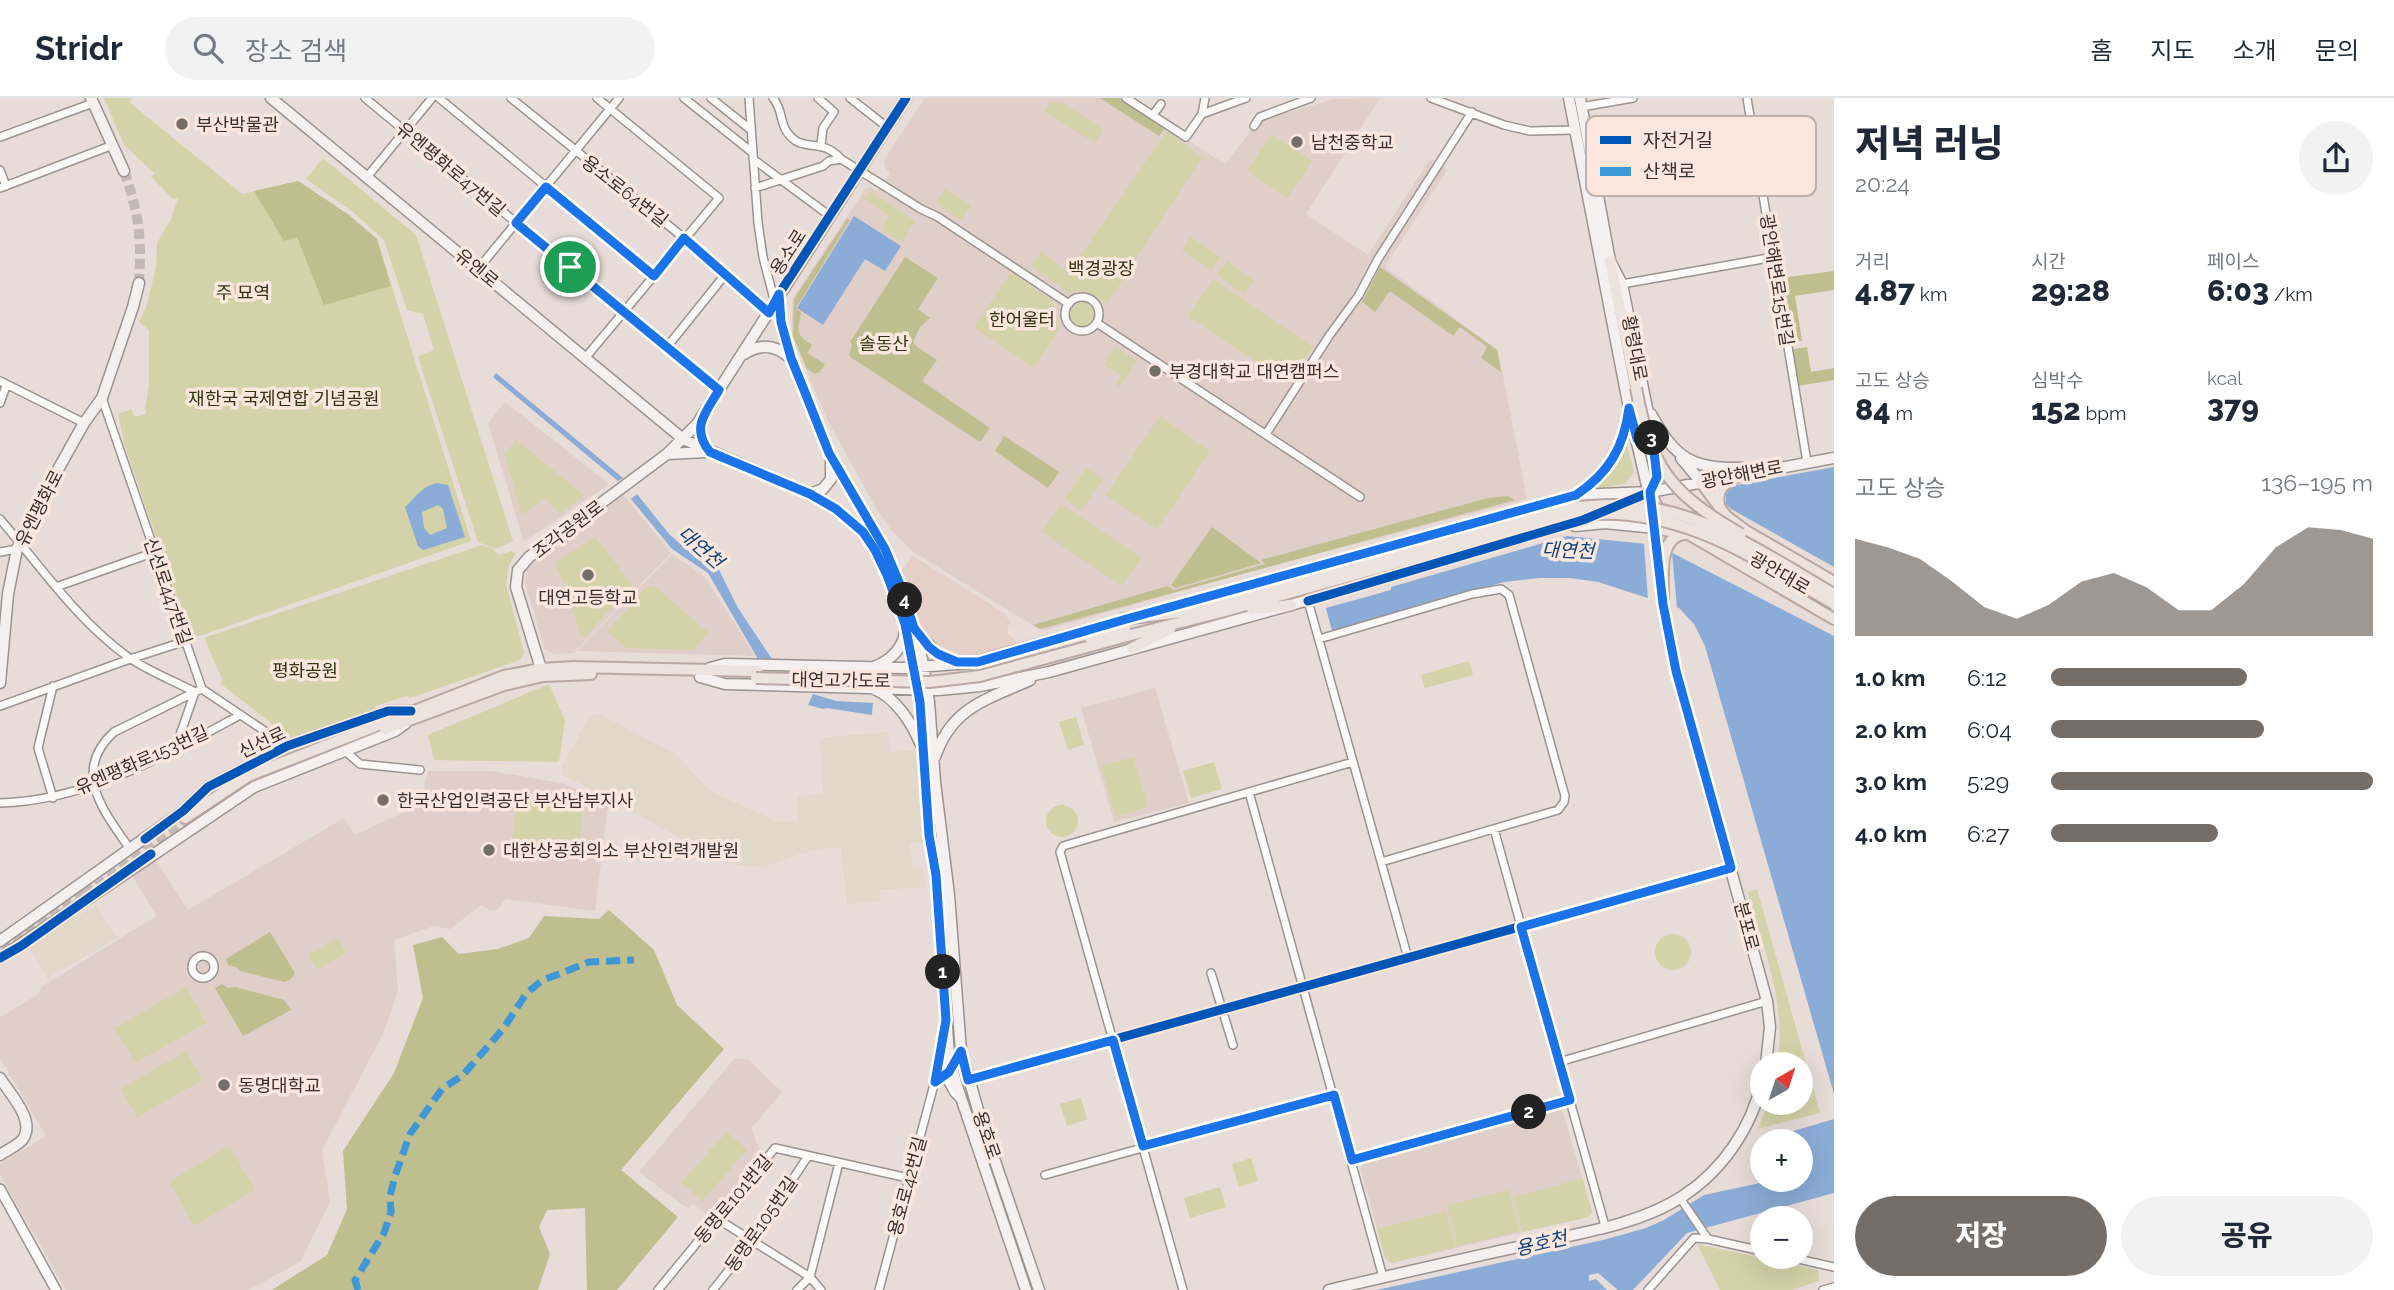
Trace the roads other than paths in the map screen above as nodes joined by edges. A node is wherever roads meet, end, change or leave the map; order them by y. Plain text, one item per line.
1 (271, 98) edge
2 (365, 98) edge
3 (432, 98) edge
4 (439, 98) edge
5 (511, 98) edge
6 (597, 98) edge
7 (619, 98) edge
8 (684, 98) edge
9 (711, 98) edge
10 (749, 98) edge
11 (818, 98) edge
12 (850, 98) edge
13 (906, 98) edge
14 (1126, 98) edge
15 (1205, 98) edge
16 (1246, 98) edge
17 (1311, 98) edge
18 (1432, 98) edge
19 (1569, 98) edge
20 (1633, 98) edge
21 (1747, 98) edge
22 (92, 100) edge
23 (779, 100) edge
24 (1137, 101) edge
25 (1581, 102) edge
26 (1161, 104) dead end
27 (610, 109) junction
28 (1472, 112) junction
29 (1202, 114) junction
30 (1153, 115) junction
31 (1750, 116) edge
32 (1254, 126) dead end
33 (887, 127) junction
34 (1586, 129) edge
35 (751, 130) junction
36 (1575, 130) junction
37 (405, 131) junction
38 (0, 137) edge
39 (113, 145) junction
40 (821, 145) junction
41 (575, 151) junction
42 (753, 156) junction
43 (841, 159) junction
44 (0, 170) edge
45 (124, 171) tunnel mouth
46 (859, 171) junction
47 (367, 177) junction
48 (781, 180) junction
49 (3, 187) edge
50 (546, 187) junction
51 (1586, 187) edge
52 (755, 188) junction
53 (1588, 196) edge
54 (1598, 196) edge
55 (1764, 196) edge
56 (830, 216) junction
57 (516, 223) junction
58 (684, 238) junction
59 (1774, 257) junction
60 (1610, 261) junction
61 (478, 269) junction
62 (654, 276) junction
63 (724, 276) junction
64 (139, 283) tunnel mouth
65 (1622, 284) junction
66 (775, 304) junction
67 (1069, 304) junction
68 (624, 312) junction
69 (1097, 323) junction
70 (667, 347) junction
71 (742, 356) junction
72 (586, 358) junction
73 (791, 358) junction
74 (3, 383) edge
75 (719, 390) junction
76 (102, 398) junction
77 (0, 403) edge
78 (1646, 405) junction
79 (1629, 408) junction
80 (703, 416) junction
81 (84, 423) junction
82 (1266, 434) junction
83 (1652, 435) junction
84 (683, 439) junction
85 (1637, 439) junction
86 (1674, 449) junction
87 (710, 452) junction
88 (829, 453) junction
89 (667, 454) junction
90 (1834, 458) edge
91 (1807, 462) junction
92 (1773, 468) junction
93 (1744, 474) junction
94 (1701, 482) junction
95 (1650, 492) junction
96 (810, 494) junction
97 (1576, 495) junction
98 (1360, 497) dead end
99 (1721, 511) junction
100 (0, 519) edge
101 (1554, 528) junction
102 (1655, 528) junction
103 (1748, 532) junction
104 (1685, 534) junction
105 (1728, 539) junction
106 (1696, 540) junction
107 (1662, 545) junction
108 (19, 546) junction
109 (155, 551) junction
110 (0, 552) edge
111 (1733, 559) junction
112 (1782, 564) junction
113 (1282, 576) junction
114 (1834, 582) edge
115 (55, 587) junction
116 (1834, 594) edge
117 (1308, 601) junction
118 (1663, 604) joint
119 (1834, 604) edge
120 (1291, 606) junction
121 (1224, 607) junction
122 (1192, 615) junction
123 (1834, 619) edge
124 (910, 626) junction
125 (1125, 628) junction
126 (1319, 639) junction
127 (186, 641) junction
128 (1132, 648) junction
129 (130, 659) junction
130 (971, 663) junction
131 (872, 667) junction
132 (919, 667) junction
133 (541, 669) junction
134 (1049, 672) junction
135 (699, 674) junction
136 (0, 683) edge
137 (54, 686) junction
138 (923, 686) junction
139 (870, 688) junction
140 (199, 690) junction
141 (920, 702) junction
142 (0, 706) edge
143 (413, 714) junction
144 (240, 715) junction
145 (907, 720) junction
146 (287, 746) junction
147 (175, 750) junction
148 (344, 750) junction
149 (923, 758) junction
150 (934, 761) junction
151 (1353, 762) junction
152 (420, 770) dead end
153 (93, 785) junction
154 (1249, 792) junction
155 (53, 798) junction
156 (0, 803) edge
157 (186, 820) tunnel mouth
158 (1494, 829) junction
159 (130, 849) junction
160 (1381, 862) junction
161 (1731, 868) junction
162 (936, 875) junction
163 (949, 895) junction
164 (939, 922) junction
165 (1521, 927) junction
166 (953, 938) junction
167 (0, 941) edge
168 (0, 958) edge
169 (1408, 958) junction
170 (1211, 973) dead end
171 (1304, 987) junction
172 (1767, 1001) junction
173 (1223, 1010) junction
174 (946, 1020) junction
175 (1113, 1040) junction
176 (1233, 1045) dead end
177 (961, 1051) junction
178 (1767, 1052) edge
179 (939, 1058) junction
180 (1559, 1062) junction
181 (952, 1067) junction
182 (0, 1078) edge
183 (937, 1080) junction
184 (968, 1080) junction
185 (1334, 1095) junction
186 (1570, 1100) junction
187 (962, 1101) junction
188 (1752, 1115) edge
189 (1143, 1146) junction
190 (0, 1155) edge
191 (808, 1156) junction
192 (1352, 1160) junction
193 (839, 1163) junction
194 (1045, 1175) dead end
195 (908, 1178) junction
196 (0, 1189) edge
197 (1683, 1201) junction
198 (716, 1218) junction
199 (1605, 1226) junction
200 (1707, 1236) junction
201 (752, 1241) junction
202 (1750, 1248) edge
203 (1813, 1262) edge
204 (1834, 1267) edge
205 (810, 1277) junction
206 (1383, 1277) junction
207 (1834, 1287) edge
208 (56, 1290) edge
209 (657, 1290) edge
210 (713, 1290) edge
211 (797, 1290) edge
212 (821, 1290) edge
213 (879, 1290) edge
214 (1026, 1290) edge
215 (1039, 1290) edge
216 (1184, 1290) edge
217 (1329, 1290) edge
218 (1648, 1290) edge
219 (1823, 1290) edge

1 - 47 main road, 유엔로
2 - 37 street, 유엔평화로47번길
3 - 37 street
4 - 50 street
5 - 41 street, 용소로64번길
6 - 27 street
7 - 27 street
8 - 42 street
9 - 35 street
10 - 35 street
11 - 40 street
12 - 33 street
13 - 33 main road, 용소로
14 - 24 street
15 - 29 street
16 - 29 street
17 - 32 street
18 - 28 street
19 - 36 main road, 황령대로
20 - 25 street
21 - 31 street, 광안해변로15번길
22 - 38 street
22 - 39 main road
23 - 40 street
24 - 30 street
25 - 34 main road, 황령대로
26 - 30 street
27 - 41 street
27 - 58 street
28 - 36 street
28 - 82 street
29 - 30 street
33 - 46 main road, 용소로
35 - 42 street
36 - 51 main road, 황령대로
37 - 47 street
37 - 57 street, 유엔평화로47번길
39 - 45 main road
39 - 49 street
40 - 43 street
41 - 50 street
41 - 58 street, 용소로64번길
42 - 48 street
42 - 52 street
43 - 46 street
43 - 48 street
44 - 49 street
46 - 56 main road, 용소로
46 - 67 street
47 - 61 main road, 유엔로
48 - 52 street
48 - 56 street
50 - 57 street
50 - 62 street
52 - 66 street
53 - 79 main road, 황령대로
54 - 60 main road, 황령대로
55 - 59 street, 광안해변로15번길
56 - 66 main road, 용소로
57 - 61 street
57 - 68 street, 유엔평화로47번길
58 - 62 street
58 - 63 street, 용소로64번길
59 - 65 street
59 - 91 street, 광안해변로15번길
60 - 65 main road, 황령대로
60 - 112 highway, bridge
61 - 72 main road, 유엔로
62 - 68 street
63 - 66 street, 용소로64번길
63 - 70 street
64 - 76 main road, 유엔평화로
65 - 78 main road, 황령대로
66 - 71 main road
66 - 73 main road, 용소로
67 - 69 street
67 - 69 street
68 - 70 street, 유엔평화로47번길
68 - 72 street
69 - 82 street
70 - 75 street, 유엔평화로47번길
71 - 73 main road
71 - 75 main road
72 - 84 main road, 유엔로
73 - 88 main road, 용소로
74 - 77 street
74 - 81 street
75 - 80 main road
76 - 81 main road, 유엔평화로
76 - 109 street, 신선로447번길
78 - 83 main road, 황령대로
78 - 86 main road
79 - 85 main road, 황령대로
79 - 97 main road
80 - 84 main road, 조각공원로
80 - 87 main road
81 - 108 main road, 유엔평화로
82 - 98 street
83 - 85 main road
83 - 95 main road, 황령대로
84 - 87 main road, 유엔로
84 - 89 main road, 조각공원로
85 - 95 main road, 황령대로
86 - 92 main road
86 - 94 main road
87 - 89 main road
87 - 96 main road
88 - 96 main road
88 - 124 main road, 용소로
89 - 133 main road, 조각공원로
90 - 91 main road, 광안해변로
91 - 92 main road, 광안해변로
92 - 93 main road, 광안해변로
93 - 94 main road, 광안해변로
93 - 99 highway
94 - 95 main road, 광안해변로
94 - 99 highway
95 - 97 main road
95 - 101 main road
95 - 102 main road
95 - 106 highway
96 - 124 main road, 용소로
97 - 113 main road
99 - 103 highway
100 - 108 street
101 - 102 main road
101 - 117 main road
102 - 104 highway
102 - 107 main road
103 - 111 highway
103 - 114 highway
104 - 106 highway
104 - 107 highway
105 - 112 highway, 광안대로, bridge
105 - 119 highway, 광안대로, bridge
105 - 121 highway, bridge
106 - 111 highway
107 - 118 highway
108 - 110 street
108 - 115 street
108 - 136 main road, 유엔평화로
109 - 115 street
109 - 127 street, 신선로447번길
111 - 123 highway
112 - 116 highway, 광안대로, bridge
113 - 121 highway
113 - 125 main road
115 - 129 street
117 - 120 main road
117 - 126 street
118 - 161 main road, 분포로
120 - 121 highway
120 - 128 main road
121 - 122 highway
122 - 125 highway, 대연고가도로
122 - 128 highway
124 - 130 main road
124 - 131 main road
124 - 132 main road, 용소로
125 - 130 main road
125 - 135 highway, 대연고가도로, bridge
126 - 151 street
126 - 158 street
127 - 129 street
127 - 140 street, 신선로447번길
128 - 134 main road
129 - 137 street
129 - 140 street
130 - 132 main road
131 - 132 main road
131 - 135 main road
132 - 138 main road, 용소로
133 - 135 highway
133 - 143 highway
134 - 138 main road
134 - 150 main road
135 - 139 main road
135 - 143 highway
137 - 142 street
137 - 155 street
138 - 139 main road
138 - 141 main road, 용호로
138 - 150 main road, 용호로
139 - 145 main road
140 - 144 street
140 - 147 street
140 - 153 street
141 - 145 main road
141 - 149 main road, 용호로
143 - 146 main road, 신선로
143 - 148 main road
143 - 157 highway, 신선로
144 - 146 street
144 - 147 street, 유엔평화로153번길
145 - 149 main road
146 - 159 main road, 신선로
147 - 153 street, 유엔평화로153번길
148 - 152 street
148 - 168 main road
149 - 162 main road, 용호로
150 - 163 main road, 용호로
151 - 154 street
151 - 160 street
153 - 155 street, 유엔평화로153번길
153 - 159 street
154 - 171 street
154 - 175 street
155 - 156 street, 유엔평화로153번길
158 - 160 street
158 - 165 street
159 - 167 main road, 신선로
160 - 169 street
161 - 165 street
161 - 172 main road, 분포로
162 - 163 main road
162 - 164 main road, 용호로
163 - 166 main road, 용호로
164 - 166 main road
164 - 174 main road, 용호로
165 - 169 street
165 - 180 street
166 - 177 main road, 용호로
169 - 171 street
170 - 173 street
171 - 173 street
171 - 185 street
172 - 178 main road, 분포로
172 - 180 street
173 - 175 street
173 - 176 street
174 - 179 street, 용호로42번길
174 - 181 main road, 용호로
175 - 184 street
175 - 189 street
177 - 181 street
177 - 184 main road, 용호로
179 - 181 street
179 - 183 street, 용호로42번길
180 - 186 street
181 - 183 street
181 - 187 main road, 용호로
182 - 190 main road
183 - 187 street
183 - 195 street, 용호로42번길
184 - 215 main road, 용호로
185 - 189 street
185 - 192 street
186 - 192 street
186 - 199 street
187 - 214 main road, 용호로
188 - 197 main road
189 - 194 street
189 - 216 street
191 - 193 street, 동명로101번길
191 - 198 street, 동명로101번길
191 - 201 street, 동명로105번길
192 - 206 street
193 - 195 street, 동명로101번길
193 - 205 street
195 - 213 street, 용호로42번길
196 - 208 street
197 - 199 main road
197 - 200 street
198 - 201 street
198 - 209 street, 동명로101번길
199 - 206 main road
200 - 202 street
200 - 218 street
201 - 205 street
201 - 210 street, 동명로105번길
203 - 204 street
205 - 211 street
205 - 212 street
206 - 217 main road
207 - 219 street

